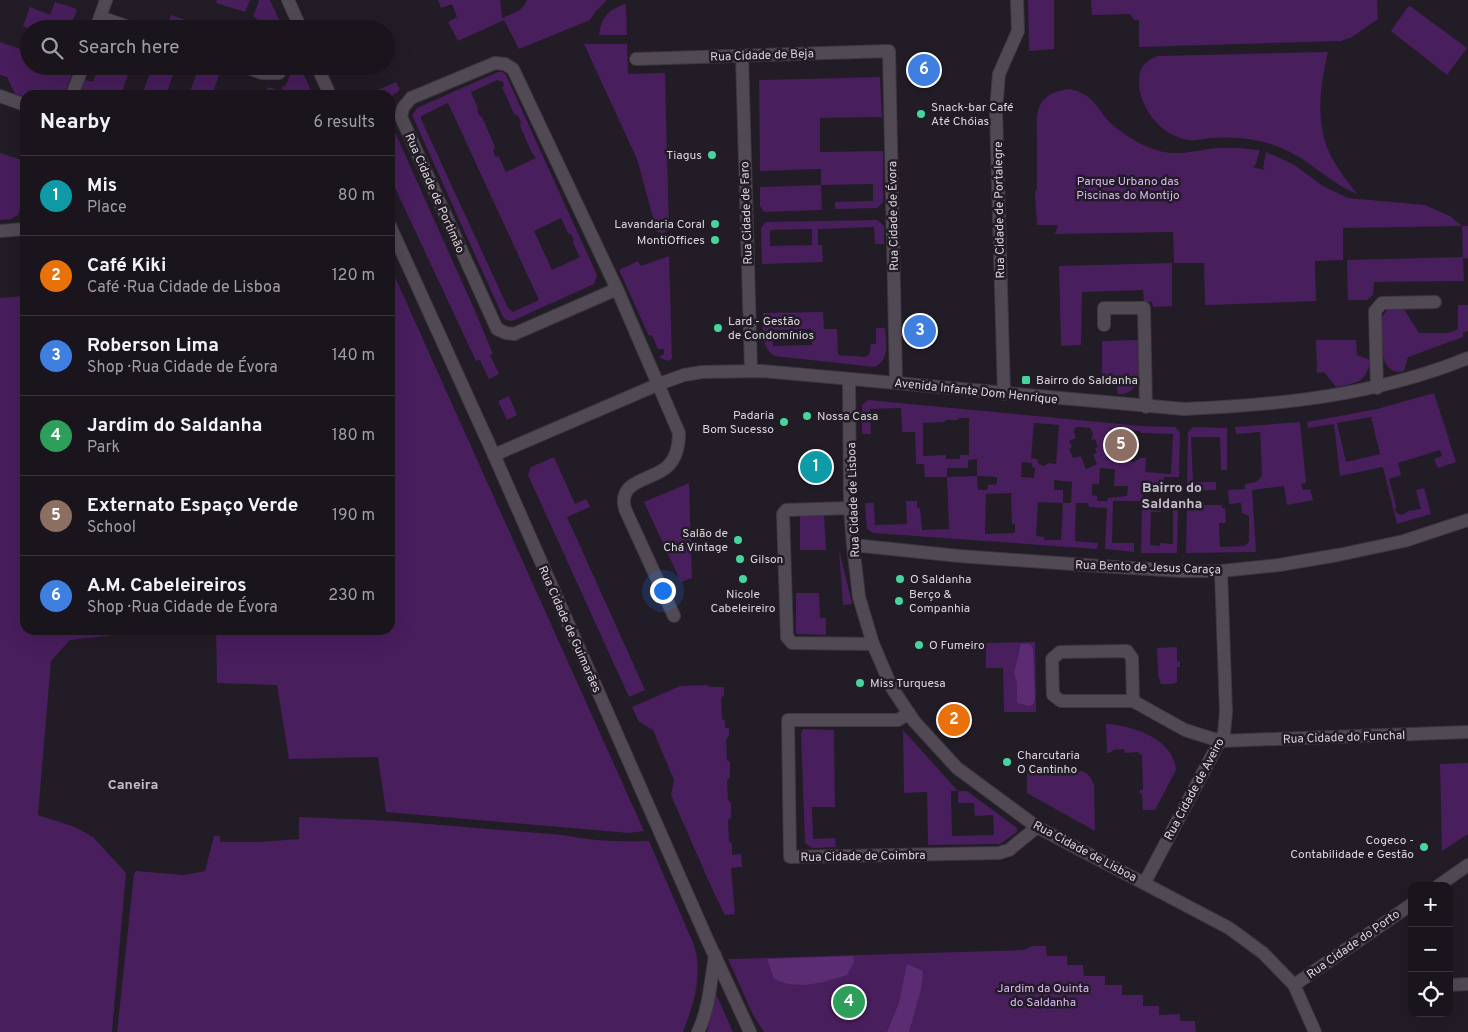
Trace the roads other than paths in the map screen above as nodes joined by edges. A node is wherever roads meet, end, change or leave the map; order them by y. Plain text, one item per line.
1 (106, 0) edge
2 (288, 0) edge
3 (1018, 0) edge
4 (99, 20) edge
5 (297, 20) edge
6 (889, 51) joint
7 (742, 56) junction
8 (636, 59) dead end
9 (79, 75) edge
10 (321, 75) edge
11 (74, 90) edge
12 (328, 90) edge
13 (0, 96) edge
14 (20, 103) edge
15 (20, 229) edge
16 (0, 231) edge
17 (395, 237) edge
18 (617, 289) junction
19 (1435, 302) dead end
20 (1104, 325) dead end
21 (1468, 358) edge
22 (751, 370) junction
23 (849, 379) junction
24 (896, 382) junction
25 (659, 384) junction
26 (1377, 388) junction
27 (1004, 394) junction
28 (1146, 407) junction
29 (494, 455) junction
30 (850, 508) junction
31 (1468, 520) edge
32 (853, 545) junction
33 (1221, 571) junction
34 (674, 616) dead end
35 (873, 644) junction
36 (1133, 701) junction
37 (909, 713) junction
38 (1468, 732) edge
39 (1220, 741) junction
40 (1037, 827) junction
41 (1468, 865) edge
42 (1145, 882) junction
43 (1444, 882) edge
44 (1408, 907) edge
45 (715, 955) junction
46 (1468, 984) edge
47 (1294, 985) junction
48 (1453, 985) edge
49 (698, 1032) edge
50 (750, 1032) edge
51 (1314, 1032) edge

1 - 4 street
2 - 5 street
3 - 27 street, Rua Cidade de Portalegre
6 - 7 street, Rua Cidade de Beja
6 - 24 street, Rua Cidade de Évora
7 - 8 street, Rua Cidade de Beja
7 - 22 street, Rua Cidade de Faro
9 - 11 street
10 - 12 street
13 - 14 street
15 - 16 street
17 - 29 street, Rua Cidade de Guimarães
18 - 18 street, Rua Cidade de Portimão
18 - 25 street, Rua Cidade de Portimão
19 - 26 street
20 - 28 street
21 - 26 street, Avenida Infante Dom Henrique
22 - 23 street, Avenida Infante Dom Henrique
22 - 25 street, Avenida Infante Dom Henrique
23 - 24 street, Avenida Infante Dom Henrique
23 - 30 street, Rua Cidade de Lisboa
24 - 27 street, Avenida Infante Dom Henrique
25 - 29 street, Avenida Infante Dom Henrique
25 - 34 street, Rua Cidade de Portimão
26 - 28 street, Avenida Infante Dom Henrique
27 - 28 street, Avenida Infante Dom Henrique
29 - 45 street, Rua Cidade de Guimarães
30 - 32 street, Rua Cidade de Lisboa
30 - 35 street
31 - 33 street, Rua Bento de Jesus Caraça
32 - 33 street, Rua Bento de Jesus Caraça
32 - 35 street, Rua Cidade de Lisboa
33 - 39 street, Rua Cidade de Aveiro
35 - 37 street, Rua Cidade de Lisboa
36 - 36 street
36 - 39 street, Rua Cidade do Funchal
37 - 40 street, Rua Cidade de Lisboa
37 - 40 street, Rua Cidade de Coimbra
38 - 39 street, Rua Cidade do Funchal
39 - 42 street, Rua Cidade de Aveiro
40 - 42 street, Rua Cidade de Lisboa
41 - 43 street
42 - 47 street, Rua Cidade de Lisboa
44 - 47 street, Rua Cidade do Porto
45 - 49 street
45 - 50 street, Rua Cidade de Guimarães
46 - 48 street
47 - 51 street, Rua Cidade de Lisboa

